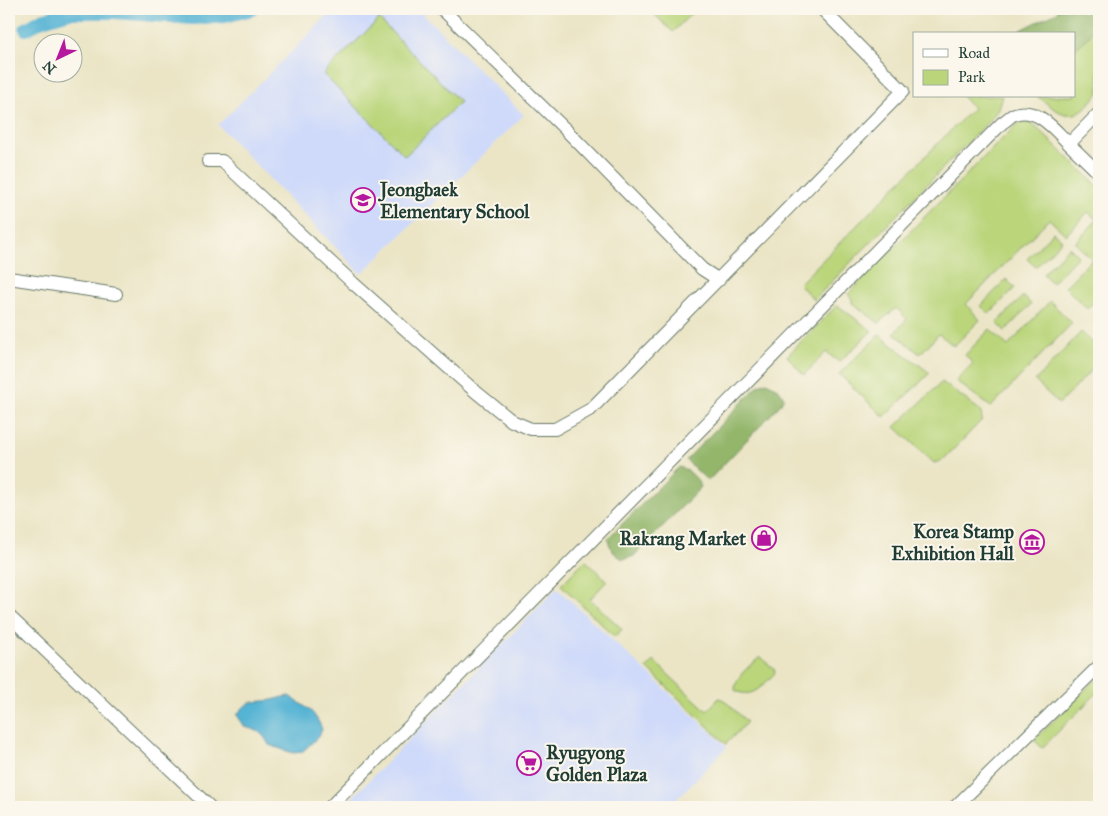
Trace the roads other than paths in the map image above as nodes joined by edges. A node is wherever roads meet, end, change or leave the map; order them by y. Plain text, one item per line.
1 (442, 9) edge
2 (822, 9) edge
3 (1099, 113) edge
4 (1069, 144) junction
5 (208, 161) dead end
6 (1099, 173) edge
7 (9, 278) edge
8 (719, 280) junction
9 (116, 294) dead end
10 (9, 616) edge
11 (1099, 666) edge
12 (210, 807) edge
13 (330, 807) edge
14 (955, 807) edge

1 - 8 street
2 - 8 street
3 - 4 street
4 - 6 street
4 - 13 street
5 - 8 street
7 - 9 street
10 - 12 street
11 - 14 street

